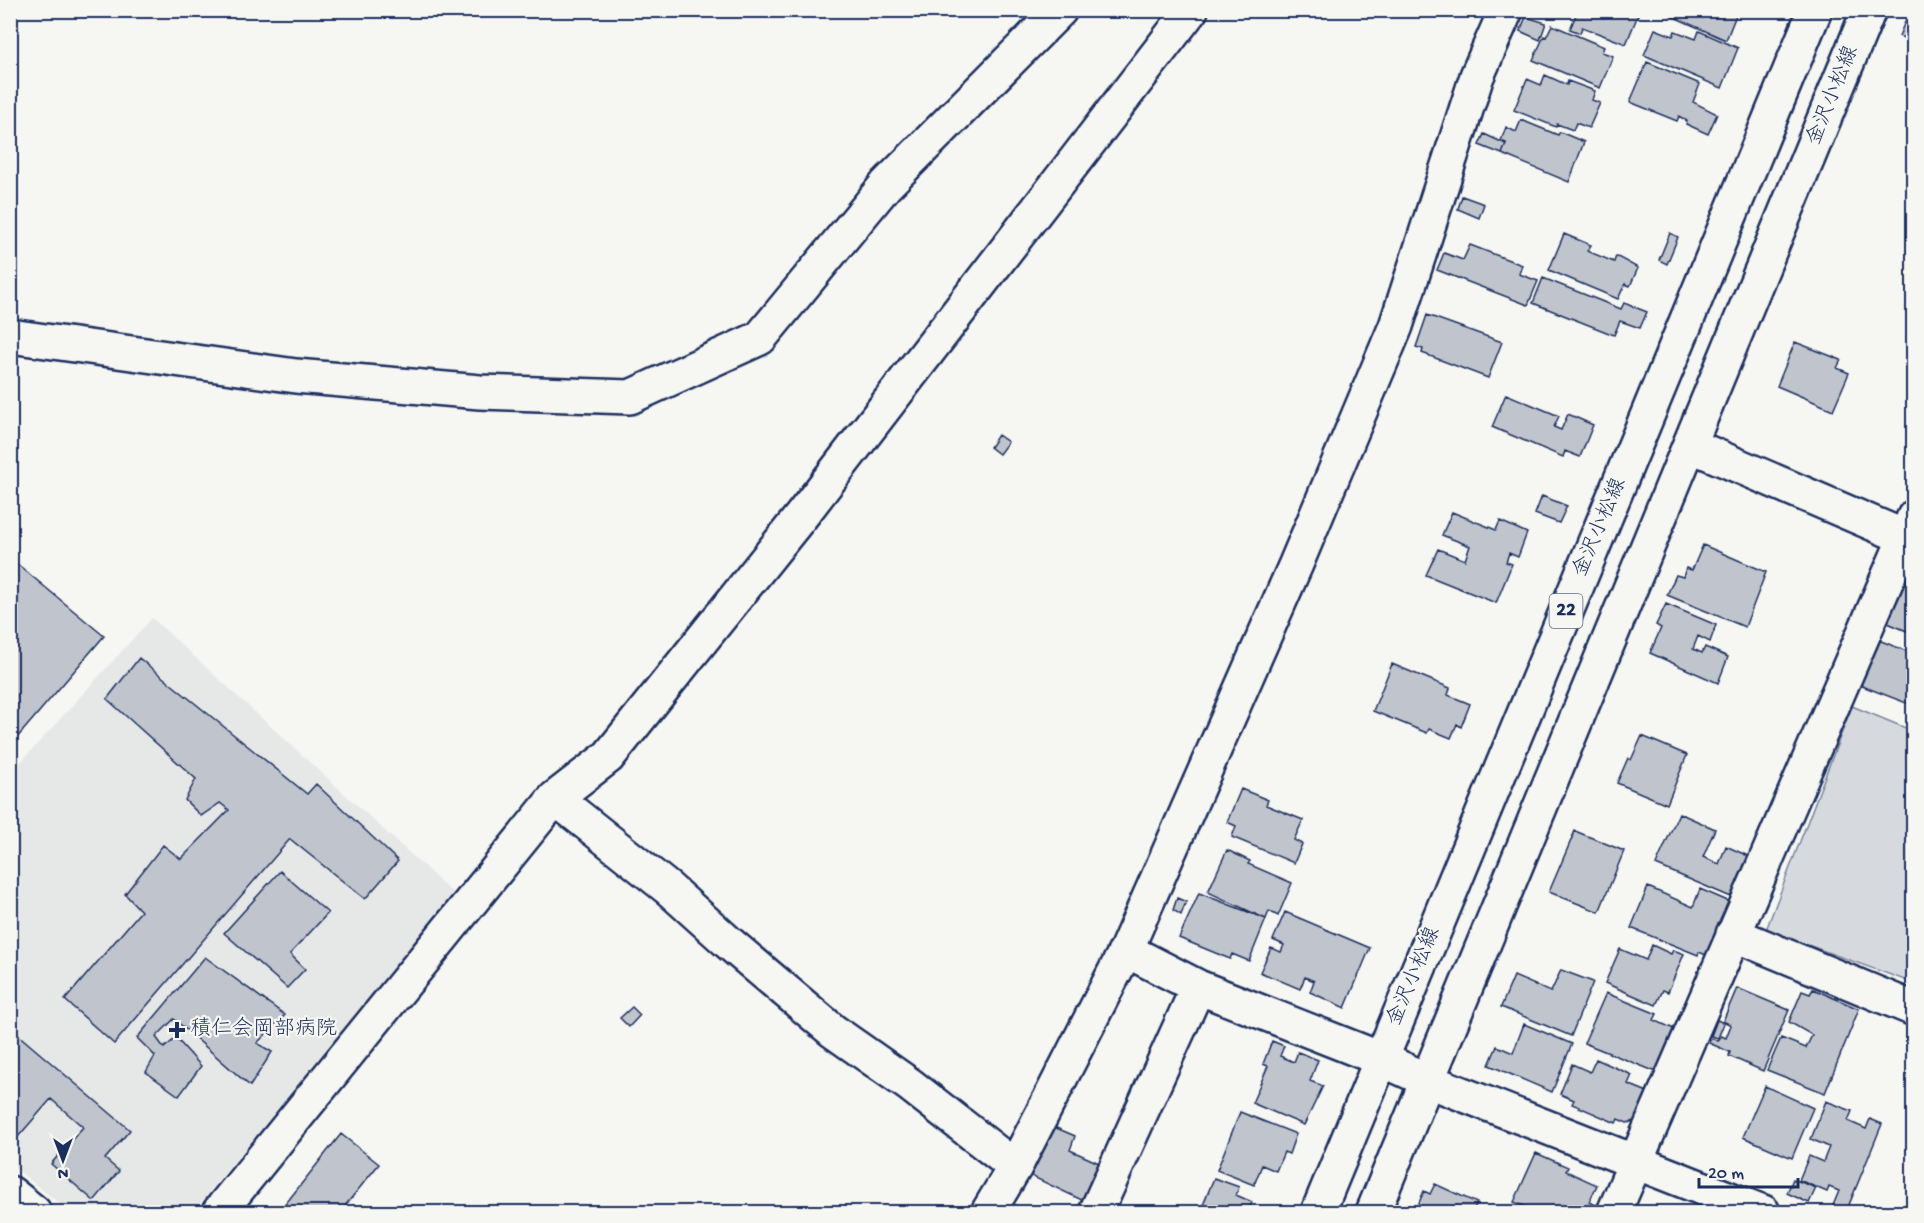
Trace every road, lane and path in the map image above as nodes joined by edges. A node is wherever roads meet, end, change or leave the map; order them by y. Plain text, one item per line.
1 (1060, 10) edge
2 (1191, 10) edge
3 (1506, 10) edge
4 (1815, 10) edge
5 (1869, 10) edge
6 (10, 336) edge
7 (1690, 445) junction
8 (1911, 531) edge
9 (555, 798) junction
10 (1733, 934) junction
11 (1126, 950) junction
12 (1198, 987) junction
13 (1914, 1009) edge
14 (1381, 1059) junction
15 (1429, 1081) junction
16 (1635, 1162) junction
17 (1015, 1167) junction
18 (10, 1193) edge
19 (34, 1212) edge
20 (219, 1212) edge
21 (988, 1212) edge
22 (1096, 1212) edge
23 (1318, 1212) edge
24 (1373, 1212) edge
25 (1614, 1212) edge
26 (1763, 1212) edge

1 - 6 street
2 - 9 street
3 - 11 street
4 - 14 street, 金沢小松線 / 22
5 - 7 street, 金沢小松線 / 22
7 - 8 street
7 - 15 street, 金沢小松線 / 22
8 - 10 street
9 - 17 street
9 - 20 street
10 - 13 street
10 - 16 street
11 - 12 street
11 - 17 street
12 - 14 street
12 - 22 street
14 - 15 street
14 - 23 street, 金沢小松線 / 22
15 - 16 street
15 - 24 street, 金沢小松線 / 22
16 - 25 street
16 - 26 street
17 - 21 street
18 - 19 street

